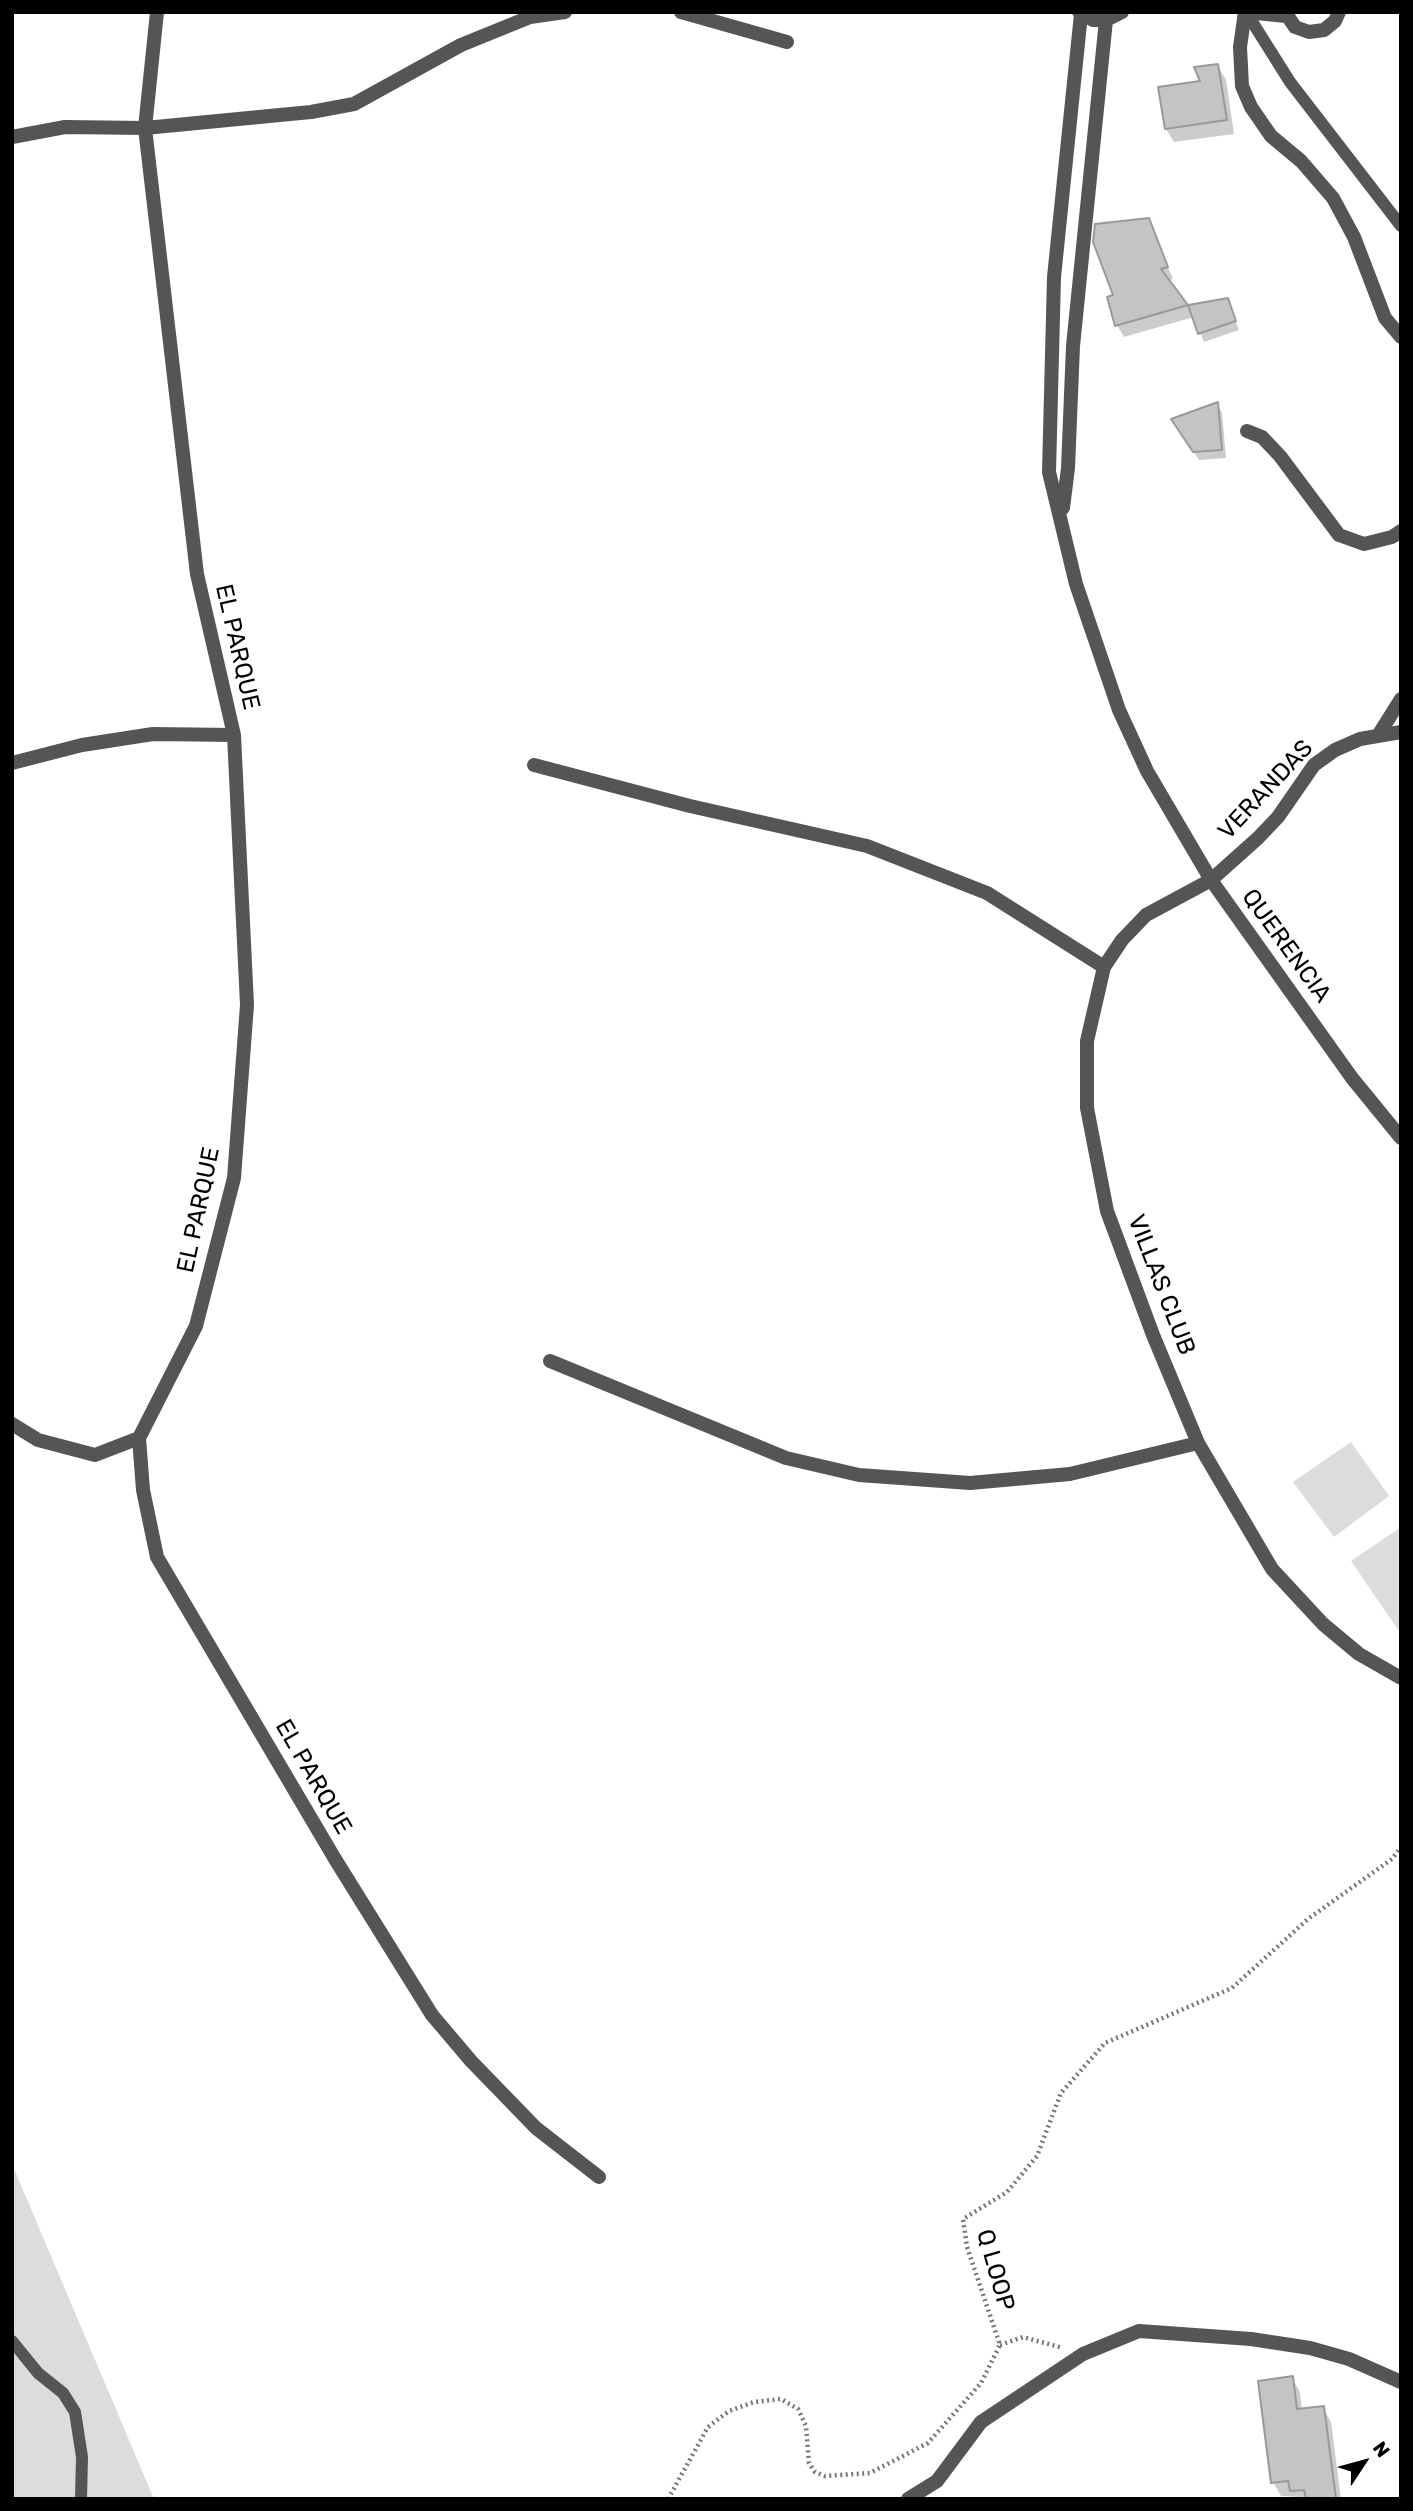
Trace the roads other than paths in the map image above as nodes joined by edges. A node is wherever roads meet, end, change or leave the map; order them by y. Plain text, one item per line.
1 (156, 12) edge
2 (565, 12) edge
3 (681, 12) edge
4 (1122, 12) edge
5 (1246, 12) edge
6 (1339, 12) edge
7 (1080, 13) edge
8 (1285, 14) edge
9 (1106, 20) junction
10 (787, 42) dead end
11 (145, 128) junction
12 (12, 137) edge
13 (1401, 226) edge
14 (1401, 337) edge
15 (1247, 431) dead end
16 (1062, 517) junction
17 (1401, 531) edge
18 (1401, 699) edge
19 (1401, 733) edge
20 (1379, 734) junction
21 (234, 735) junction
22 (12, 763) edge
23 (534, 765) dead end
24 (1211, 880) junction
25 (1104, 967) junction
26 (1401, 1138) edge
27 (550, 1361) dead end
28 (12, 1424) edge
29 (139, 1438) junction
30 (1198, 1443) junction
31 (1401, 1678) edge
32 (599, 2177) dead end
33 (12, 2340) edge
34 (1401, 2382) edge
35 (81, 2499) edge
36 (908, 2499) edge

1 - 11 street, EL PARQUE
2 - 11 street
3 - 10 street
4 - 9 street
5 - 8 street
5 - 13 lane
5 - 14 street
6 - 8 street
7 - 9 street
7 - 16 street
9 - 16 street
11 - 12 street
11 - 21 street, EL PARQUE
15 - 17 street
16 - 24 street, QUERENCIA
18 - 20 street
19 - 20 street, VERANDAS
20 - 24 street, VERANDAS
21 - 22 street
21 - 29 street, EL PARQUE
23 - 25 street
24 - 25 street, VILLAS CLUB
24 - 26 street, QUERENCIA
25 - 30 street, VILLAS CLUB
27 - 30 street
28 - 29 street
29 - 32 street, EL PARQUE
30 - 31 street, VILLAS CLUB
33 - 35 lane
34 - 36 street

